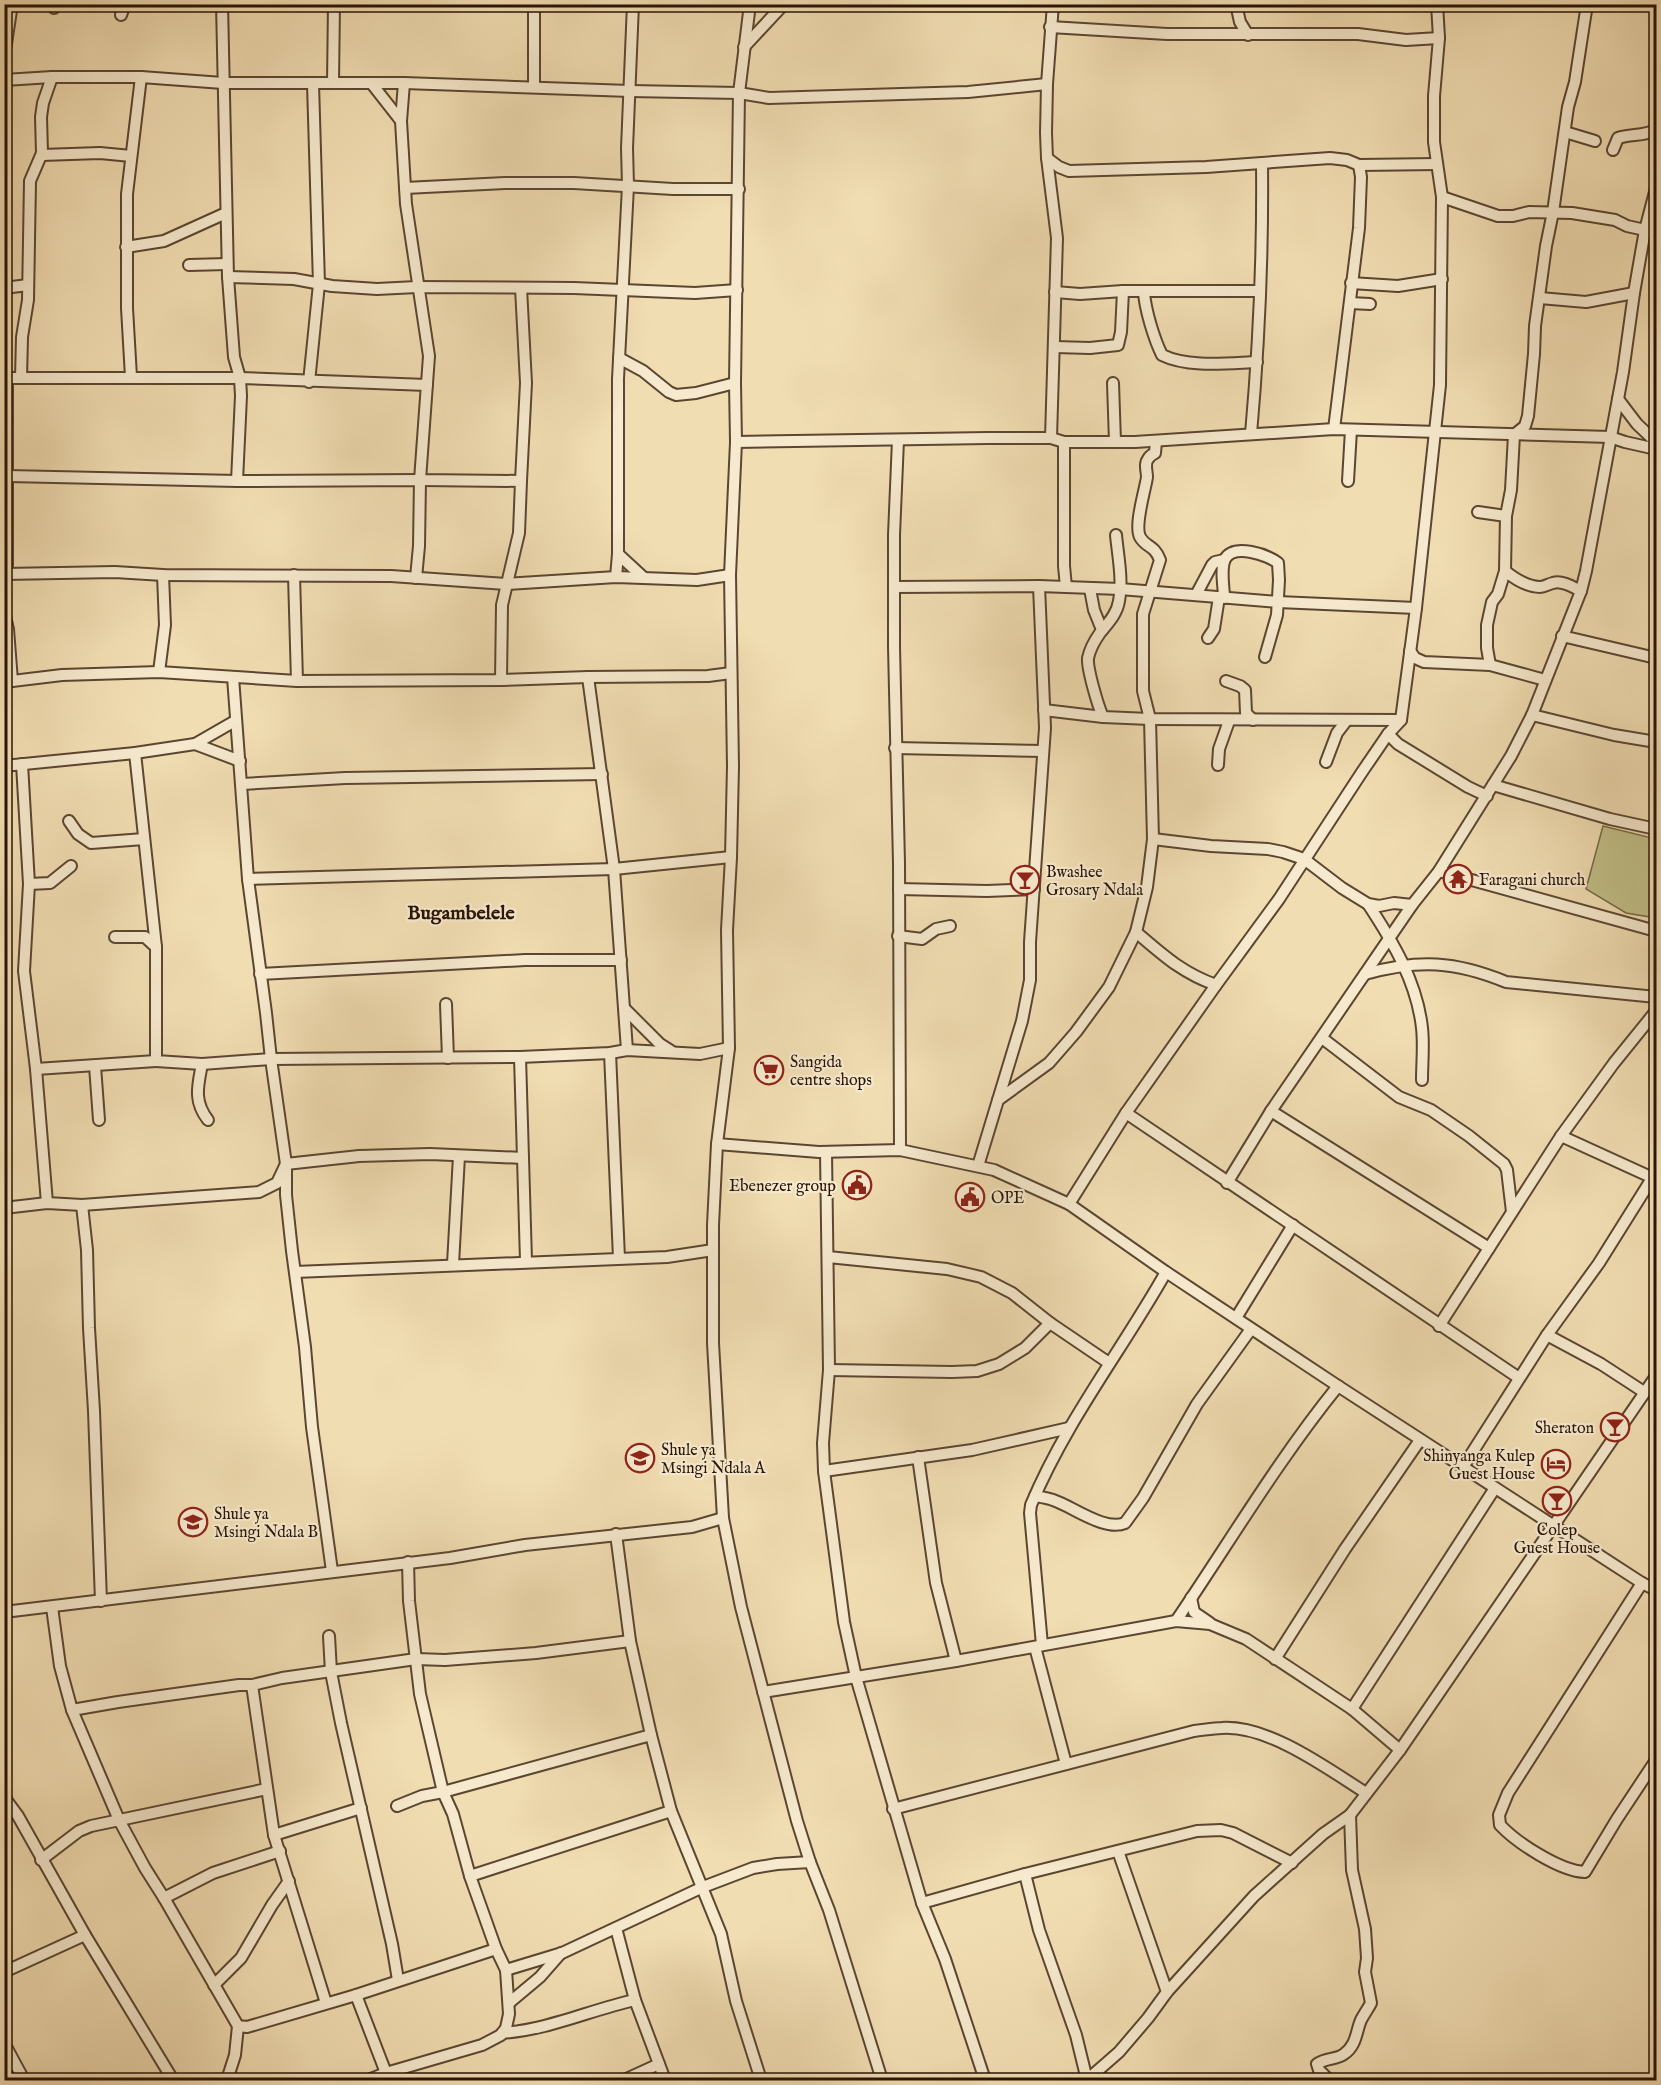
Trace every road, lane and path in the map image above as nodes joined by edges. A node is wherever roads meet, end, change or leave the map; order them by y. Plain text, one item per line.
1 (12, 4) edge
2 (222, 4) edge
3 (334, 4) edge
4 (534, 4) edge
5 (633, 4) edge
6 (750, 4) edge
7 (784, 4) edge
8 (1053, 4) edge
9 (1236, 4) edge
10 (1437, 4) edge
11 (1587, 4) edge
12 (1050, 27) junction
13 (1248, 35) junction
14 (1439, 38) junction
15 (744, 47) junction
16 (4, 57) edge
17 (52, 77) junction
18 (141, 77) junction
19 (4, 80) edge
20 (223, 83) junction
21 (333, 83) junction
22 (404, 83) junction
23 (313, 84) junction
24 (372, 84) junction
25 (1047, 84) junction
26 (534, 87) junction
27 (630, 91) junction
28 (739, 93) junction
29 (401, 121) junction
30 (1656, 130) edge
31 (1565, 132) junction
32 (1595, 141) dead end
33 (1613, 150) dead end
34 (42, 155) junction
35 (131, 156) junction
36 (1047, 158) junction
37 (1262, 163) junction
38 (1437, 164) junction
39 (1359, 165) junction
40 (628, 186) junction
41 (405, 188) junction
42 (1656, 188) edge
43 (739, 189) junction
44 (1442, 197) junction
45 (1553, 212) junction
46 (226, 213) junction
47 (1645, 230) junction
48 (126, 247) junction
49 (227, 264) junction
50 (189, 265) dead end
51 (228, 277) junction
52 (1442, 279) junction
53 (1351, 283) junction
54 (319, 284) junction
55 (28, 285) junction
56 (417, 287) junction
57 (4, 288) edge
58 (521, 288) junction
59 (622, 290) junction
60 (737, 290) junction
61 (1123, 291) junction
62 (1259, 291) junction
63 (1055, 292) junction
64 (1144, 292) junction
65 (1634, 293) junction
66 (1540, 298) junction
67 (1350, 303) junction
68 (1370, 304) dead end
69 (1055, 346) junction
70 (619, 358) junction
71 (1257, 362) junction
72 (131, 377) junction
73 (6, 378) edge
74 (21, 378) junction
75 (240, 378) junction
76 (309, 382) junction
77 (735, 383) junction
78 (1113, 383) dead end
79 (427, 385) junction
80 (1618, 399) junction
81 (1334, 429) junction
82 (1351, 430) junction
83 (1436, 431) junction
84 (1251, 434) junction
85 (1514, 435) junction
86 (1610, 437) junction
87 (1051, 438) junction
88 (898, 440) junction
89 (1156, 441) junction
90 (736, 442) junction
91 (1064, 442) junction
92 (1115, 442) junction
93 (1656, 442) edge
94 (1656, 449) edge
95 (8, 476) junction
96 (420, 480) junction
97 (237, 481) junction
98 (521, 481) junction
99 (1348, 481) dead end
100 (1478, 512) dead end
101 (1506, 516) junction
102 (1116, 535) dead end
103 (618, 554) junction
104 (1224, 560) junction
105 (1505, 571) junction
106 (6, 574) edge
107 (294, 574) junction
108 (730, 574) junction
109 (163, 575) junction
110 (616, 577) junction
111 (416, 578) junction
112 (644, 579) junction
113 (506, 584) junction
114 (1039, 586) junction
115 (894, 587) junction
116 (1066, 587) junction
117 (1090, 589) junction
118 (1120, 589) junction
119 (1581, 591) junction
120 (1152, 592) junction
121 (1196, 595) junction
122 (1221, 597) junction
123 (1278, 602) junction
124 (1416, 608) junction
125 (4, 612) edge
126 (1102, 630) junction
127 (1562, 636) junction
128 (1208, 638) dead end
129 (1487, 648) junction
130 (1410, 651) junction
131 (1265, 657) dead end
132 (1656, 658) edge
133 (1474, 665) junction
134 (1490, 665) junction
135 (159, 672) junction
136 (731, 673) junction
137 (233, 677) junction
138 (588, 677) junction
139 (501, 680) junction
140 (1545, 680) junction
141 (297, 681) junction
142 (1226, 681) dead end
143 (8, 682) edge
144 (1044, 711) junction
145 (1532, 715) junction
146 (1103, 717) junction
147 (1150, 719) junction
148 (1252, 720) junction
149 (1347, 720) junction
150 (1401, 720) junction
151 (235, 721) junction
152 (1229, 721) junction
153 (1388, 734) junction
154 (1656, 742) edge
155 (195, 744) junction
156 (895, 748) junction
157 (1042, 751) junction
158 (135, 753) junction
159 (240, 761) junction
160 (1326, 762) dead end
161 (22, 765) junction
162 (1218, 765) dead end
163 (4, 766) edge
164 (602, 774) junction
165 (242, 784) junction
166 (1493, 784) junction
167 (1487, 796) junction
168 (69, 821) dead end
169 (1656, 829) edge
170 (144, 839) junction
171 (1153, 839) junction
172 (731, 858) junction
173 (1304, 859) junction
174 (71, 866) dead end
175 (614, 869) junction
176 (1439, 871) junction
177 (248, 879) junction
178 (29, 884) junction
179 (899, 888) junction
180 (1034, 890) junction
181 (1368, 904) junction
182 (1412, 906) junction
183 (950, 926) dead end
184 (1656, 931) edge
185 (1136, 932) junction
186 (898, 936) junction
187 (115, 937) dead end
188 (1390, 937) junction
189 (156, 947) junction
190 (621, 960) junction
191 (1404, 964) junction
192 (260, 974) junction
193 (1365, 974) junction
194 (1216, 985) junction
195 (1656, 997) edge
196 (446, 1004) dead end
197 (624, 1010) junction
198 (1656, 1011) edge
199 (1322, 1038) junction
200 (729, 1048) junction
201 (627, 1050) junction
202 (671, 1051) junction
203 (610, 1053) junction
204 (520, 1057) junction
205 (448, 1058) junction
206 (271, 1059) junction
207 (156, 1061) junction
208 (202, 1064) junction
209 (95, 1066) junction
210 (36, 1069) junction
211 (1422, 1080) dead end
212 (998, 1100) junction
213 (1271, 1111) junction
214 (1126, 1113) junction
215 (99, 1119) dead end
216 (207, 1120) dead end
217 (1561, 1136) junction
218 (717, 1144) junction
219 (900, 1150) junction
220 (826, 1152) junction
221 (459, 1156) junction
222 (524, 1158) junction
223 (286, 1164) junction
224 (978, 1166) junction
225 (1655, 1175) edge
226 (1227, 1183) junction
227 (267, 1189) junction
228 (286, 1195) junction
229 (47, 1203) junction
230 (1069, 1204) junction
231 (82, 1205) junction
232 (4, 1208) edge
233 (1512, 1212) junction
234 (1293, 1225) junction
235 (1489, 1248) junction
236 (713, 1250) junction
237 (828, 1257) junction
238 (619, 1258) junction
239 (526, 1261) junction
240 (453, 1264) junction
241 (295, 1272) junction
242 (1166, 1272) junction
243 (1236, 1318) junction
244 (1050, 1323) junction
245 (1439, 1326) junction
246 (1251, 1329) junction
247 (1547, 1335) junction
248 (1108, 1363) junction
249 (829, 1370) junction
250 (1656, 1376) edge
251 (1519, 1378) junction
252 (1338, 1386) junction
253 (1644, 1392) junction
254 (1069, 1428) junction
255 (1420, 1440) junction
256 (918, 1457) junction
257 (1463, 1467) junction
258 (824, 1471) junction
259 (1495, 1488) junction
260 (1035, 1496) junction
261 (723, 1518) junction
262 (1555, 1526) junction
263 (616, 1534) junction
264 (408, 1562) junction
265 (332, 1571) junction
266 (1642, 1583) junction
267 (1656, 1590) edge
268 (1191, 1598) junction
269 (101, 1601) junction
270 (52, 1607) junction
271 (4, 1612) edge
272 (1176, 1621) junction
273 (1210, 1623) junction
274 (329, 1636) dead end
275 (630, 1641) junction
276 (1039, 1646) junction
277 (416, 1659) junction
278 (1275, 1659) junction
279 (956, 1661) junction
280 (331, 1672) junction
281 (856, 1677) junction
282 (252, 1685) junction
283 (763, 1692) junction
284 (1352, 1709) junction
285 (72, 1710) junction
286 (651, 1735) junction
287 (1400, 1750) junction
288 (1656, 1760) edge
289 (1066, 1764) junction
290 (267, 1789) junction
291 (443, 1792) junction
292 (1366, 1793) junction
293 (4, 1797) edge
294 (397, 1806) dead end
295 (361, 1808) junction
296 (893, 1809) junction
297 (671, 1811) junction
298 (1350, 1815) junction
299 (119, 1820) junction
300 (274, 1835) junction
301 (280, 1851) junction
302 (1118, 1851) junction
303 (41, 1860) junction
304 (810, 1862) junction
305 (1292, 1863) junction
306 (1025, 1874) junction
307 (470, 1876) junction
308 (289, 1881) junction
309 (703, 1887) junction
310 (164, 1898) junction
311 (922, 1903) junction
312 (616, 1928) junction
313 (84, 1935) junction
314 (496, 1949) junction
315 (562, 1953) junction
316 (506, 1970) junction
317 (4, 1972) edge
318 (398, 1980) junction
319 (214, 1985) junction
320 (1167, 1992) junction
321 (356, 1995) junction
322 (634, 2000) junction
323 (326, 2003) junction
324 (509, 2003) junction
325 (238, 2026) junction
326 (502, 2033) junction
327 (4, 2043) edge
328 (659, 2064) junction
329 (386, 2073) junction
330 (20, 2079) edge
331 (173, 2080) edge
332 (227, 2080) edge
333 (368, 2080) edge
334 (624, 2080) edge
335 (665, 2080) edge
336 (761, 2080) edge
337 (882, 2080) edge
338 (986, 2080) edge
339 (1087, 2080) edge
340 (1329, 2080) edge

1 - 16 street
2 - 20 street
3 - 21 street
4 - 26 street
5 - 27 street
6 - 15 street
7 - 15 street
8 - 12 street
9 - 13 street
10 - 14 street
11 - 31 street
12 - 13 street
12 - 25 street
13 - 14 street
14 - 38 street
15 - 28 street
17 - 18 street
17 - 19 street
17 - 34 street
18 - 20 street
18 - 35 street
20 - 23 street
20 - 46 street
21 - 23 street
21 - 24 street
22 - 24 street
22 - 26 street
22 - 29 street
23 - 54 street
24 - 29 street
25 - 28 street
25 - 36 street
26 - 27 street
27 - 28 street
27 - 40 street
28 - 43 street
29 - 41 street
30 - 33 street
31 - 32 street
31 - 45 street
34 - 35 street
34 - 55 street
35 - 48 street
36 - 37 street
36 - 63 street
37 - 39 street
37 - 62 street
38 - 39 street
38 - 44 street
39 - 53 street
40 - 41 street
40 - 43 street
40 - 59 street
41 - 56 street
42 - 47 street
43 - 60 street
44 - 45 street
44 - 52 street
45 - 47 street
45 - 66 street
46 - 48 street
46 - 49 street
47 - 65 street
48 - 72 street
49 - 50 street
49 - 51 street
51 - 54 street
51 - 75 street
52 - 53 street
52 - 83 street
53 - 67 street
54 - 56 street
54 - 76 street
55 - 57 street
55 - 74 street
56 - 58 street
56 - 79 street
58 - 59 street
58 - 98 street
59 - 60 street
59 - 70 street
60 - 77 street
61 - 63 street
61 - 64 street
61 - 69 street
62 - 64 street
62 - 71 street
63 - 69 street
64 - 71 street
65 - 66 street
65 - 80 street
66 - 85 street
67 - 68 street
67 - 81 street
69 - 87 street
70 - 77 street
70 - 103 street
71 - 84 street
72 - 74 street
72 - 75 street
73 - 74 street
73 - 95 street
75 - 76 street
75 - 97 street
76 - 79 street
77 - 90 street
78 - 92 street
79 - 96 street
80 - 86 street
80 - 93 street
81 - 82 street
81 - 84 street
82 - 83 street
82 - 99 street
83 - 85 street
83 - 124 street
84 - 89 street
85 - 86 street
85 - 101 street
86 - 94 street
86 - 119 street
87 - 88 street
87 - 91 street
88 - 90 street
88 - 115 street
89 - 92 street
89 - 120 street
90 - 108 street
91 - 92 street
91 - 116 street
95 - 97 street
95 - 106 street
96 - 97 street
96 - 98 street
96 - 111 street
98 - 113 street
100 - 101 street
101 - 105 street
102 - 118 street
103 - 110 street
103 - 112 street
104 - 121 street
104 - 122 street
104 - 123 street
105 - 119 street
105 - 129 street
106 - 109 street
107 - 109 street
107 - 111 street
107 - 141 street
108 - 112 street
108 - 136 street
109 - 135 street
110 - 112 street
110 - 113 street
111 - 113 street
113 - 139 street
114 - 115 street
114 - 116 street
114 - 144 street
115 - 156 street
116 - 117 street
117 - 118 street
117 - 126 street
118 - 120 street
118 - 126 street
119 - 127 street
120 - 121 street
120 - 147 street
121 - 122 street
122 - 123 street
122 - 128 street
123 - 124 street
123 - 131 street
124 - 130 street
125 - 143 street
126 - 146 street
127 - 132 street
127 - 140 street
129 - 133 street
129 - 134 street
130 - 133 street
130 - 150 street
133 - 134 street
134 - 140 street
135 - 137 street
135 - 143 street
136 - 138 street
136 - 172 street
137 - 141 street
137 - 151 street
138 - 139 street
138 - 164 street
139 - 141 street
140 - 145 street
142 - 148 street
144 - 146 street
144 - 157 street
145 - 154 street
145 - 166 street
146 - 147 street
147 - 152 street
147 - 171 street
148 - 149 street
148 - 152 street
149 - 150 street
149 - 160 street
150 - 153 street
151 - 155 street
151 - 159 street
152 - 162 street
153 - 167 street
153 - 173 street
155 - 158 street
155 - 159 street
156 - 157 street
156 - 179 street
157 - 180 street
158 - 161 street
158 - 170 street
159 - 165 street
161 - 163 street
161 - 178 street
164 - 165 street
164 - 175 street
165 - 177 street
166 - 167 street
166 - 169 street
167 - 176 street
168 - 170 street
170 - 189 street
171 - 173 street
171 - 185 street
172 - 175 street
172 - 200 street
173 - 181 street
173 - 194 street
174 - 178 street
175 - 177 street
175 - 190 street
176 - 182 street
176 - 184 street
177 - 192 street
178 - 210 street
179 - 180 street
179 - 186 street
180 - 212 street
181 - 182 street
181 - 188 street
182 - 188 street
183 - 186 street
185 - 194 street
185 - 212 street
186 - 219 street
187 - 189 street
188 - 191 street
188 - 193 street
189 - 207 street
190 - 192 street
190 - 197 street
191 - 193 street
191 - 195 street
191 - 211 street
192 - 206 street
193 - 199 street
194 - 214 street
196 - 205 street
197 - 201 street
197 - 202 street
198 - 217 street
199 - 213 street
199 - 233 street
200 - 202 street
200 - 218 street
201 - 202 street
201 - 203 street
203 - 204 street
203 - 238 street
204 - 205 street
204 - 222 street
205 - 206 street
206 - 208 street
206 - 223 street
207 - 208 street
207 - 209 street
208 - 216 street
209 - 210 street
209 - 215 street
210 - 229 street
212 - 224 street
213 - 226 street
213 - 235 street
214 - 226 street
214 - 230 street
217 - 225 street
217 - 233 street
218 - 220 street
218 - 236 street
219 - 220 street
219 - 224 street
220 - 237 street
221 - 222 street
221 - 223 street
221 - 240 street
222 - 239 street
223 - 227 street
223 - 228 street
224 - 230 street
225 - 247 street
226 - 234 street
227 - 228 street
227 - 231 street
228 - 241 street
229 - 231 street
229 - 232 street
230 - 242 street
231 - 269 street
233 - 235 street
234 - 243 street
234 - 245 street
235 - 245 street
236 - 238 street
236 - 261 street
237 - 244 street
237 - 249 street
238 - 239 street
239 - 240 street
240 - 241 street
241 - 265 street
242 - 243 street
242 - 248 street
243 - 246 street
244 - 248 street
244 - 249 street
245 - 251 street
246 - 252 street
246 - 260 street
247 - 251 street
247 - 253 street
248 - 254 street
249 - 258 street
250 - 253 street
251 - 257 street
252 - 255 street
252 - 268 street
253 - 262 street
254 - 256 street
254 - 260 street
255 - 257 street
255 - 278 street
256 - 258 street
256 - 279 street
257 - 259 street
258 - 281 street
259 - 262 street
259 - 284 street
260 - 276 street
261 - 263 street
261 - 283 street
262 - 266 street
262 - 287 street
263 - 264 street
263 - 275 street
264 - 265 street
264 - 277 street
265 - 269 street
266 - 267 street
266 - 288 street
268 - 272 street
268 - 273 street
269 - 270 street
270 - 271 street
270 - 285 street
272 - 273 street
272 - 276 street
273 - 278 street
274 - 280 street
275 - 277 street
275 - 286 street
276 - 279 street
276 - 289 street
277 - 280 street
277 - 291 street
278 - 284 street
279 - 281 street
280 - 282 street
280 - 295 street
281 - 283 street
281 - 296 street
282 - 285 street
282 - 290 street
283 - 304 street
284 - 287 street
285 - 299 street
286 - 291 street
286 - 297 street
287 - 292 street
289 - 292 street
289 - 296 street
290 - 299 street
290 - 300 street
291 - 294 street
291 - 307 street
292 - 298 street
293 - 303 street
295 - 300 street
295 - 318 street
296 - 311 street
297 - 307 street
297 - 309 street
298 - 305 street
298 - 340 street
299 - 303 street
299 - 310 street
300 - 301 street
301 - 308 street
301 - 310 street
302 - 305 street
302 - 306 street
302 - 320 street
303 - 313 street
304 - 309 street
304 - 337 street
305 - 320 street
306 - 311 street
306 - 339 street
307 - 314 street
308 - 319 street
308 - 323 street
309 - 312 street
309 - 336 street
310 - 319 street
311 - 338 street
312 - 315 street
312 - 322 street
313 - 317 street
313 - 331 street
314 - 316 street
314 - 318 street
315 - 316 street
315 - 324 street
316 - 324 street
318 - 321 street
319 - 325 street
320 - 339 street
321 - 323 street
321 - 329 street
322 - 326 street
322 - 328 street
323 - 325 street
324 - 326 street
325 - 332 street
326 - 329 street
327 - 330 street
328 - 334 street
328 - 335 street
329 - 333 street

